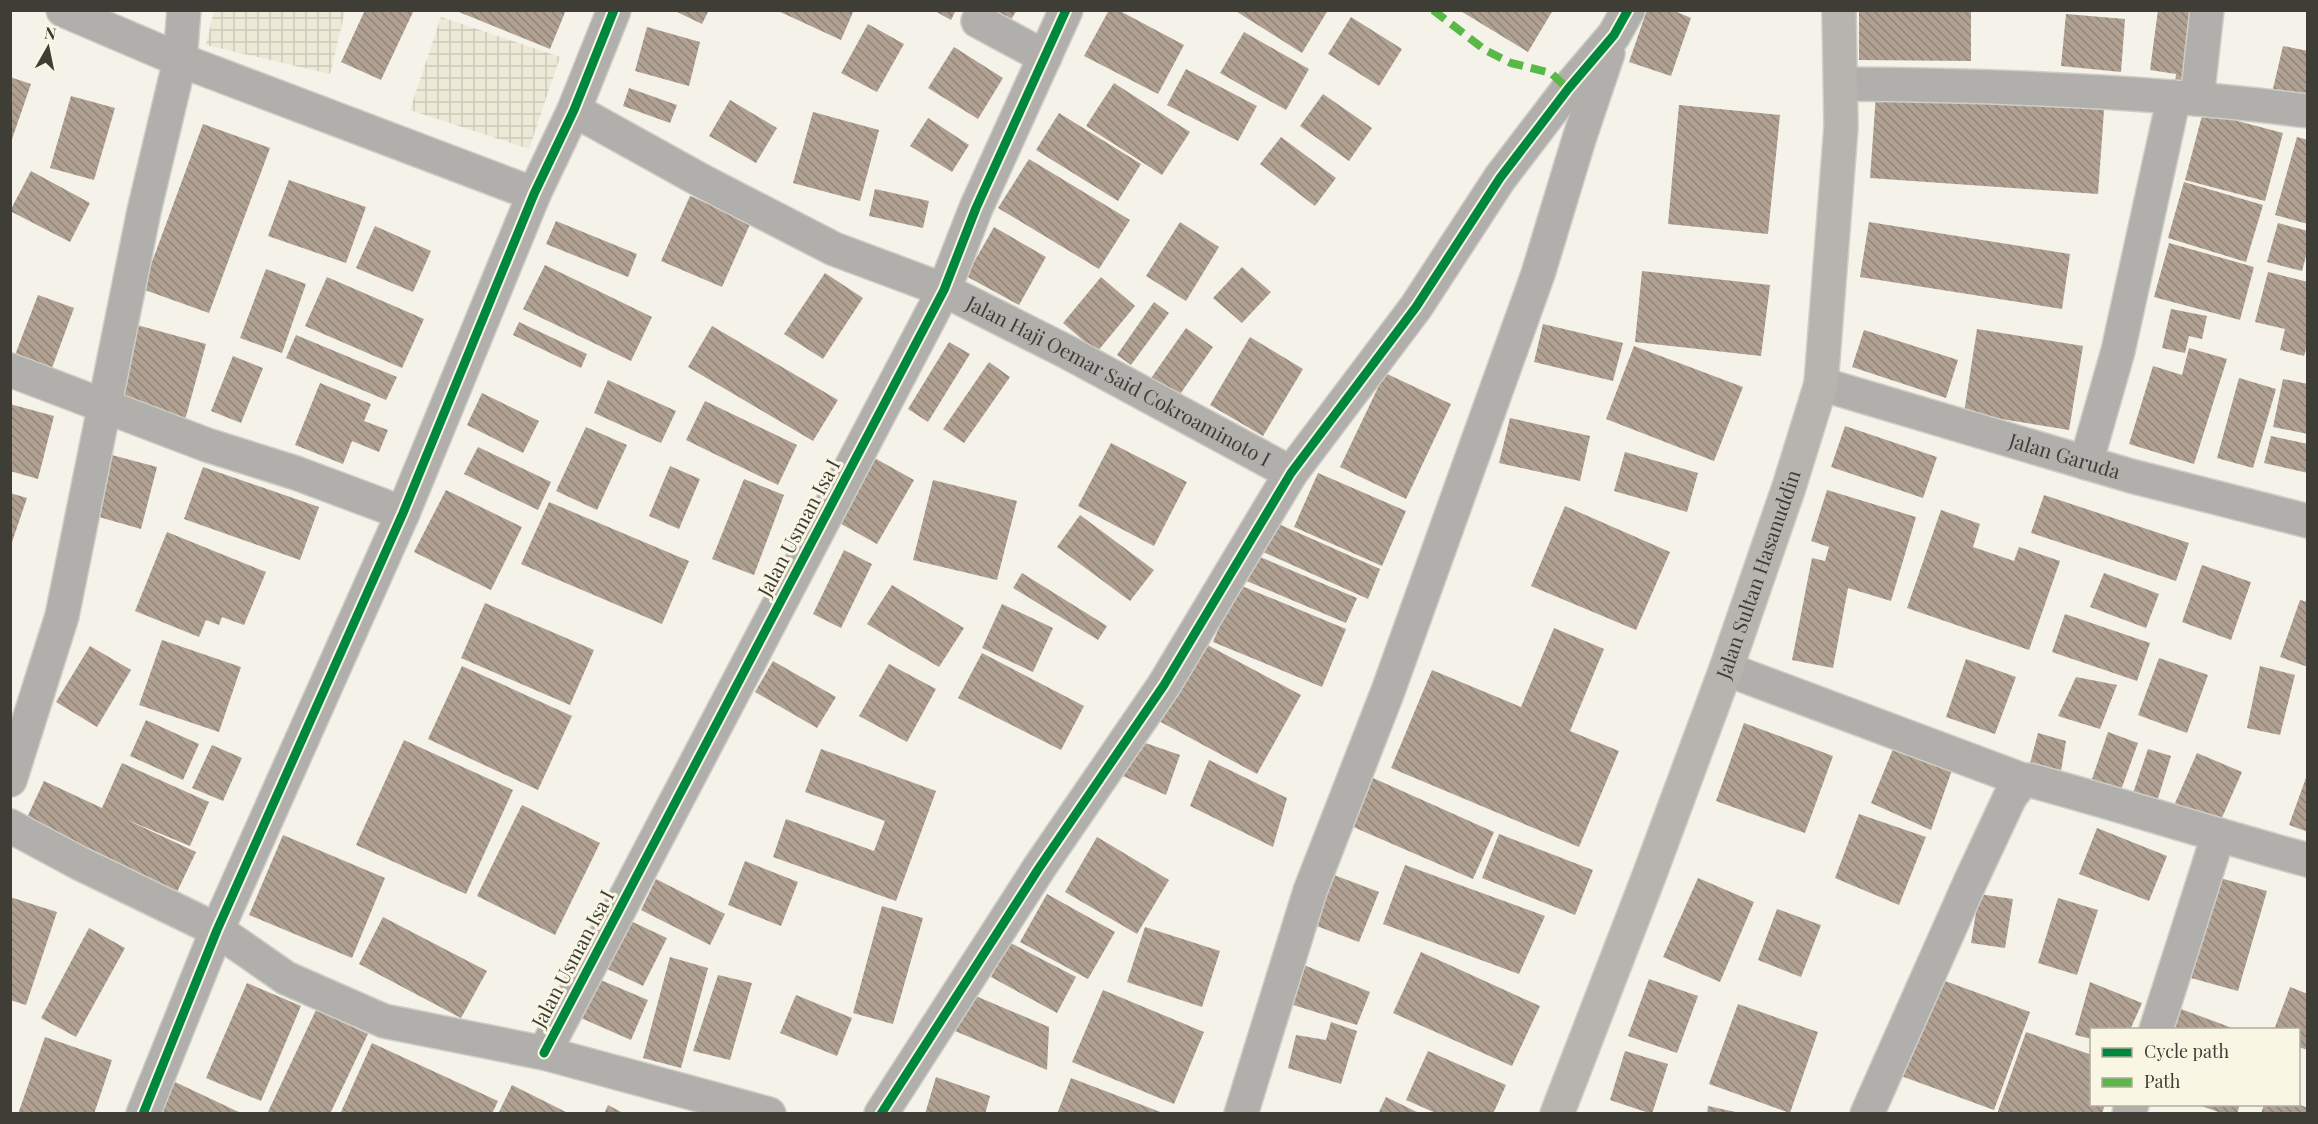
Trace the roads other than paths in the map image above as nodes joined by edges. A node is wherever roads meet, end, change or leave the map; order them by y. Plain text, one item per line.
1 (63, 10) edge
2 (184, 10) edge
3 (614, 10) edge
4 (1066, 10) edge
5 (1839, 10) edge
6 (2207, 10) edge
7 (978, 21) dead end
8 (1621, 23) edge
9 (1045, 57) junction
10 (180, 60) junction
11 (1841, 84) junction
12 (2186, 98) junction
13 (574, 110) junction
14 (2307, 111) edge
15 (534, 194) junction
16 (944, 290) junction
17 (10, 370) edge
18 (1821, 384) junction
19 (105, 406) junction
20 (2086, 462) junction
21 (1291, 473) junction
22 (403, 513) junction
23 (2307, 520) edge
24 (1726, 669) junction
25 (10, 780) edge
26 (2023, 780) junction
27 (10, 826) edge
28 (2218, 836) junction
29 (2307, 860) edge
30 (217, 930) junction
31 (2156, 1028) edge
32 (544, 1053) junction
33 (143, 1113) edge
34 (769, 1113) edge
35 (881, 1113) edge
36 (1241, 1113) edge
37 (1557, 1113) edge
38 (1867, 1113) edge

1 - 10 street
2 - 10 street
3 - 13 street
4 - 9 street, Jalan Usman Isa I
5 - 11 highway, Jalan Sultan Hasanuddin
6 - 12 street
7 - 9 street
8 - 21 street
8 - 36 street
9 - 16 street, Jalan Usman Isa I
10 - 15 street
10 - 19 street
11 - 12 street
11 - 18 highway, Jalan Sultan Hasanuddin
12 - 14 street
12 - 20 street
13 - 15 street
13 - 16 street, Jalan Haji Oemar Said Cokroaminoto I
15 - 22 street
16 - 21 street, Jalan Haji Oemar Said Cokroaminoto I
16 - 32 street, Jalan Usman Isa I
17 - 19 street
18 - 20 street, Jalan Garuda
18 - 24 highway, Jalan Sultan Hasanuddin
19 - 22 street
19 - 25 street
20 - 23 street, Jalan Garuda
21 - 35 street
22 - 30 street
24 - 26 street
24 - 37 highway, Jalan Sultan Hasanuddin
26 - 28 street
26 - 38 street
27 - 30 street
28 - 29 street
28 - 31 street
30 - 32 street
30 - 33 street
32 - 34 street

